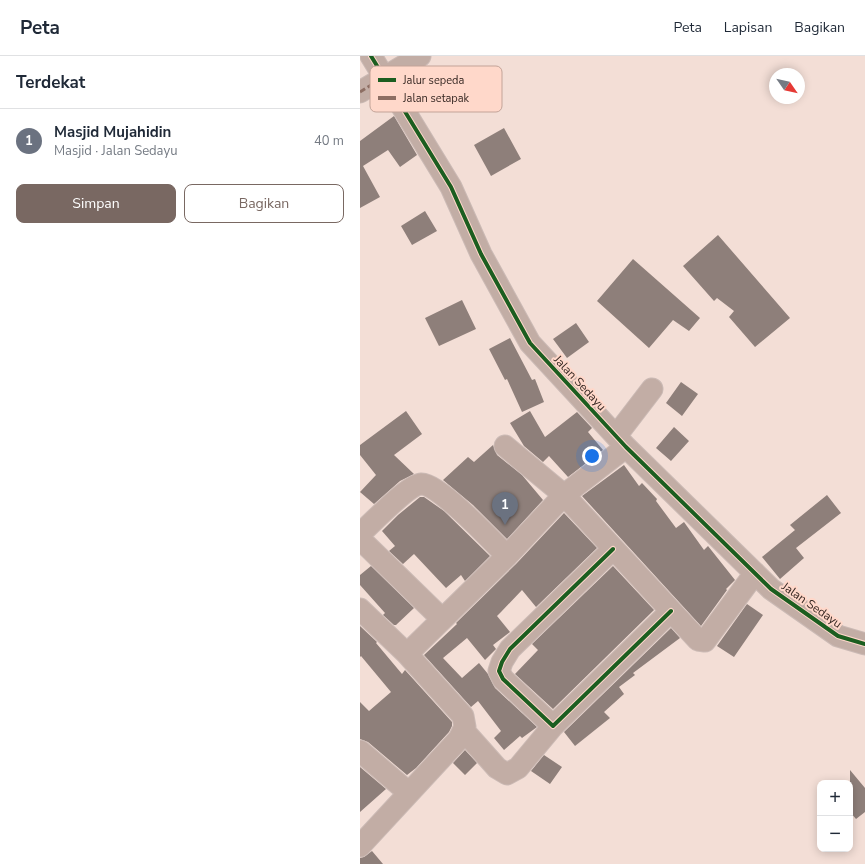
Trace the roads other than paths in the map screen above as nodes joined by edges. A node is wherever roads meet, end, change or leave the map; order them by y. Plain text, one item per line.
1 (371, 56) edge
2 (420, 56) edge
3 (377, 66) edge
4 (403, 66) edge
5 (370, 86) edge
6 (360, 92) edge
7 (405, 112) edge
8 (652, 389) dead end
9 (621, 441) junction
10 (505, 446) dead end
11 (564, 494) junction
12 (360, 534) edge
13 (360, 539) edge
14 (613, 549) junction
15 (507, 556) junction
16 (755, 573) junction
17 (360, 609) edge
18 (671, 611) junction
19 (441, 618) junction
20 (865, 644) edge
21 (407, 654) junction
22 (552, 726) junction
23 (464, 731) junction
24 (360, 750) edge
25 (409, 793) junction
26 (360, 846) edge

1 - 3 street, Jalan Sedayu
2 - 4 street
5 - 6 street
7 - 9 street, Jalan Sedayu
8 - 9 street
9 - 11 street
9 - 16 street, Jalan Sedayu
10 - 11 street
11 - 14 street
11 - 15 street
12 - 15 street
13 - 19 street
14 - 18 street
14 - 22 street
15 - 19 street
16 - 18 street
16 - 20 street, Jalan Sedayu
17 - 21 street
18 - 22 street
19 - 21 street
21 - 23 street
22 - 23 street
23 - 25 street
24 - 25 street
25 - 26 street

